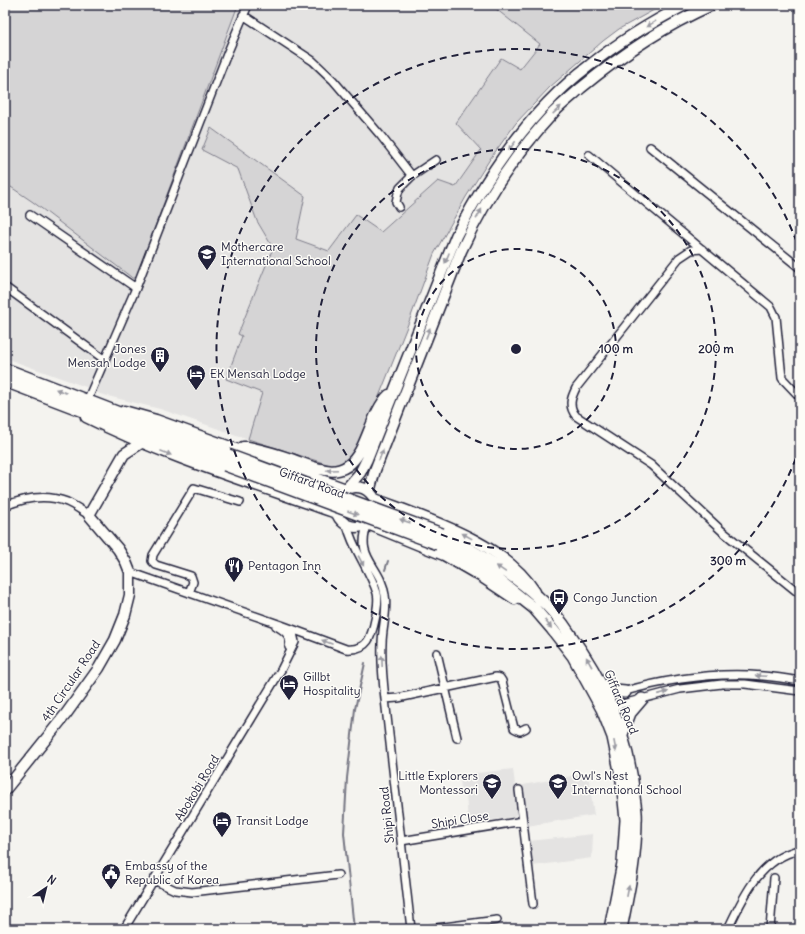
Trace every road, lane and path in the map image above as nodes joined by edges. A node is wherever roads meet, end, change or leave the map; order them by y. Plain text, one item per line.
1 (248, 5) edge
2 (685, 5) edge
3 (712, 5) edge
4 (243, 15) junction
5 (650, 146) dead end
6 (589, 155) dead end
7 (436, 160) dead end
8 (412, 176) junction
9 (399, 207) dead end
10 (30, 215) dead end
11 (702, 249) junction
12 (800, 268) edge
13 (5, 288) edge
14 (136, 288) junction
15 (105, 360) junction
16 (5, 369) edge
17 (5, 380) edge
18 (396, 388) junction
19 (800, 397) edge
20 (87, 401) junction
21 (69, 405) junction
22 (120, 434) junction
23 (141, 443) junction
24 (124, 454) junction
25 (227, 455) junction
26 (346, 490) junction
27 (372, 495) junction
28 (240, 502) dead end
29 (5, 506) edge
30 (336, 512) junction
31 (89, 515) junction
32 (368, 524) junction
33 (347, 525) junction
34 (440, 539) junction
35 (130, 572) junction
36 (189, 594) junction
37 (800, 594) edge
38 (538, 597) junction
39 (534, 608) junction
40 (268, 620) junction
41 (292, 629) junction
42 (437, 653) dead end
43 (287, 657) junction
44 (800, 680) edge
45 (600, 684) junction
46 (444, 689) junction
47 (800, 691) edge
48 (625, 692) junction
49 (385, 699) junction
50 (642, 699) junction
51 (604, 703) junction
52 (526, 728) dead end
53 (622, 734) junction
54 (457, 738) dead end
55 (5, 790) edge
56 (519, 790) dead end
57 (523, 821) junction
58 (401, 841) junction
59 (800, 850) edge
60 (338, 875) dead end
61 (774, 878) dead end
62 (154, 880) junction
63 (533, 904) dead end
64 (497, 920) dead end
65 (124, 929) edge
66 (411, 929) edge
67 (429, 929) edge
68 (610, 929) edge
69 (621, 929) edge
70 (728, 929) edge
71 (770, 929) edge

1 - 4 street
2 -> 18 main road
27 -> 3 main road
4 - 8 street
4 - 14 street
5 - 12 street
6 - 11 street
7 - 8 street
8 - 9 street
10 - 14 street
11 - 19 street
11 - 37 street
13 - 15 street
14 - 15 street
15 - 20 street
20 -> 16 main road, Giffard Road
17 - 21 main road, Giffard Road
18 -> 25 main road
18 - 26 main road
20 - 25 main road, Giffard Road
21 - 22 main road, Giffard Road
21 - 25 main road, Giffard Road
22 - 23 main road, Giffard Road
22 - 24 main road
23 - 24 main road
23 -> 30 main road, Giffard Road
24 - 31 main road
25 - 26 main road, Giffard Road
25 - 34 main road, Giffard Road, bridge
26 - 27 main road
26 - 30 main road
27 - 32 main road
38 -> 27 main road, Giffard Road
28 - 36 street
29 - 31 street
30 - 33 main road
31 - 35 main road, 4th Circular Road
32 - 33 main road
32 - 39 main road, Giffard Road
49 -> 32 street, Shipi Road
33 -> 41 street, Abokobi Road
38 -> 34 main road, Giffard Road
34 - 39 main road, Giffard Road
35 - 36 street, Abokobi Road
35 - 55 main road, 4th Circular Road
36 - 40 street, Abokobi Road
45 -> 38 main road, Giffard Road
39 -> 51 main road, Giffard Road
40 - 41 street, Abokobi Road
40 - 43 street, Abokobi Road
41 - 43 street, Abokobi Road
42 - 46 street
43 - 62 street, Abokobi Road
44 -> 48 street
45 - 48 main road
45 - 51 main road, Giffard Road
46 - 49 street
46 - 52 street
46 - 54 street
50 -> 47 street
48 - 51 street
49 - 58 street, Shipi Road
50 - 51 street
50 - 53 main road
51 - 53 main road, Giffard Road
51 -> 68 main road, Giffard Road
69 -> 53 main road, Giffard Road
56 - 57 street
57 - 58 street, Shipi Close
57 - 63 street
58 - 66 street, Shipi Road
59 - 70 street
60 - 62 street
61 - 71 street
62 - 65 street, Abokobi Road
64 - 67 street

